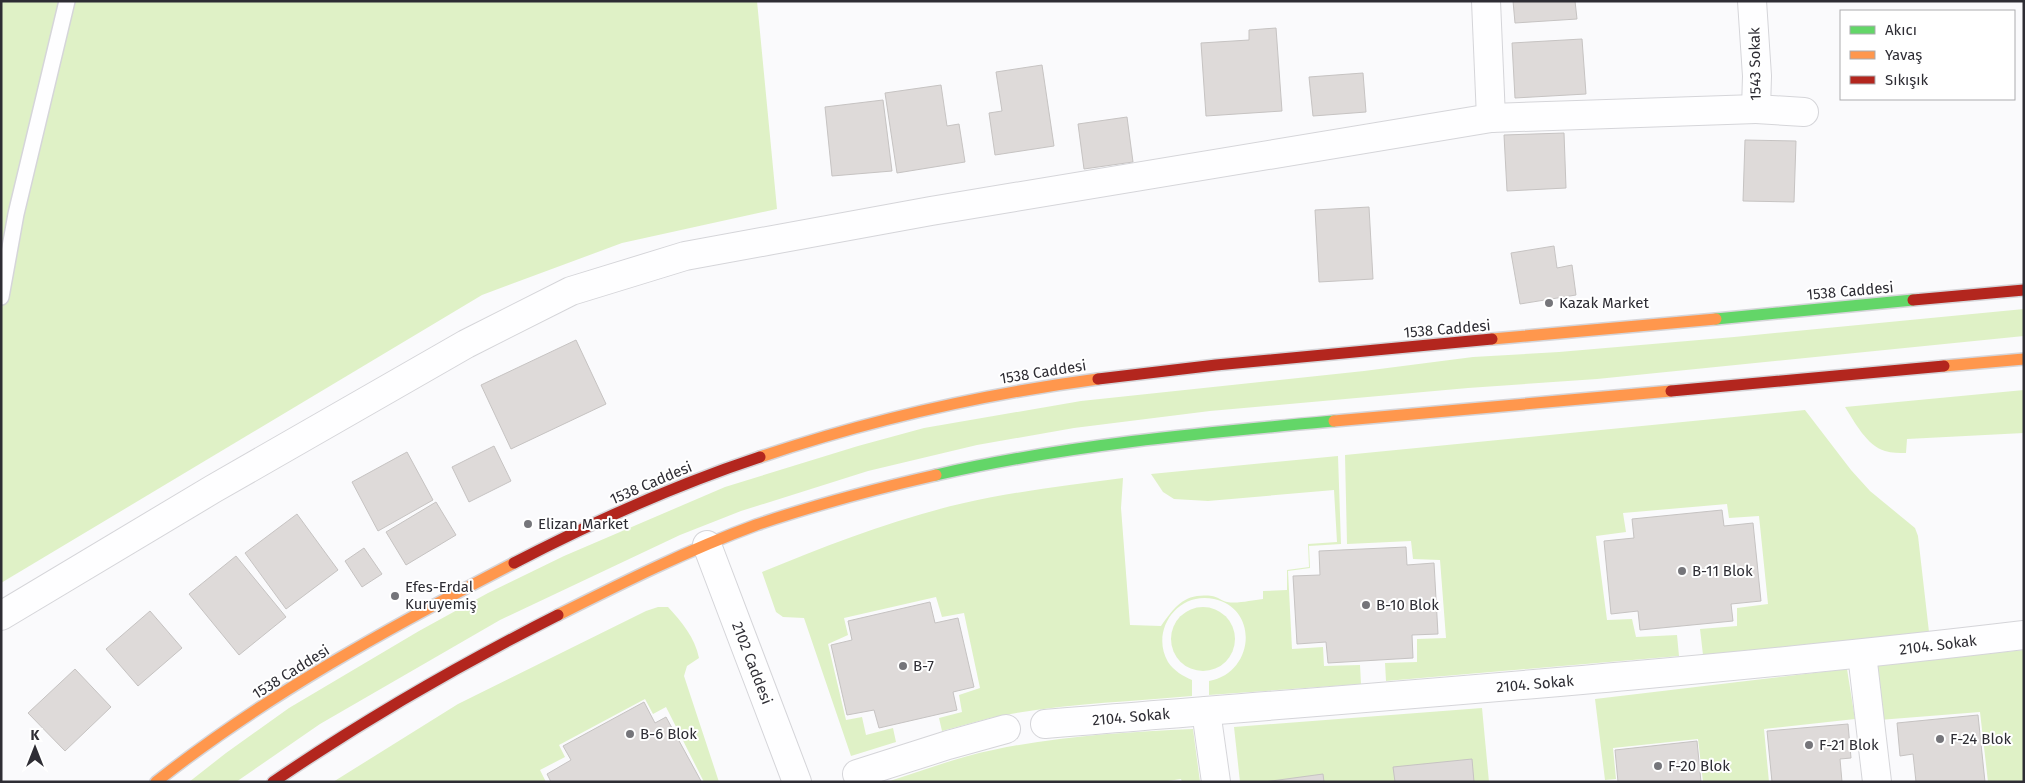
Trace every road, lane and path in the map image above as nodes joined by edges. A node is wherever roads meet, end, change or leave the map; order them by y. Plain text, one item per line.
1 (67, 1) edge
2 (1486, 1) edge
3 (1752, 1) edge
4 (1756, 109) junction
5 (1804, 112) dead end
6 (1492, 118) junction
7 (2024, 290) edge
8 (1, 297) edge
9 (2024, 359) edge
10 (706, 545) junction
11 (1, 616) edge
12 (2024, 635) edge
13 (1862, 654) junction
14 (1206, 711) junction
15 (1045, 724) dead end
16 (1006, 729) dead end
17 (857, 774) dead end
18 (156, 782) edge
19 (273, 782) edge
20 (797, 782) edge
21 (1216, 782) edge
22 (1877, 782) edge

1 - 8 lane
2 - 6 street
3 - 4 street, 1543 Sokak
4 - 5 street, 1543 Sokak
4 - 6 street
6 - 11 street
7 - 18 main road, 1538 Caddesi
9 - 10 main road
10 - 19 main road
10 - 20 street, 2102 Caddesi
12 - 13 street, 2104. Sokak
13 - 14 street, 2104. Sokak
13 - 22 street
14 - 15 street, 2104. Sokak
14 - 21 street
16 - 17 street

